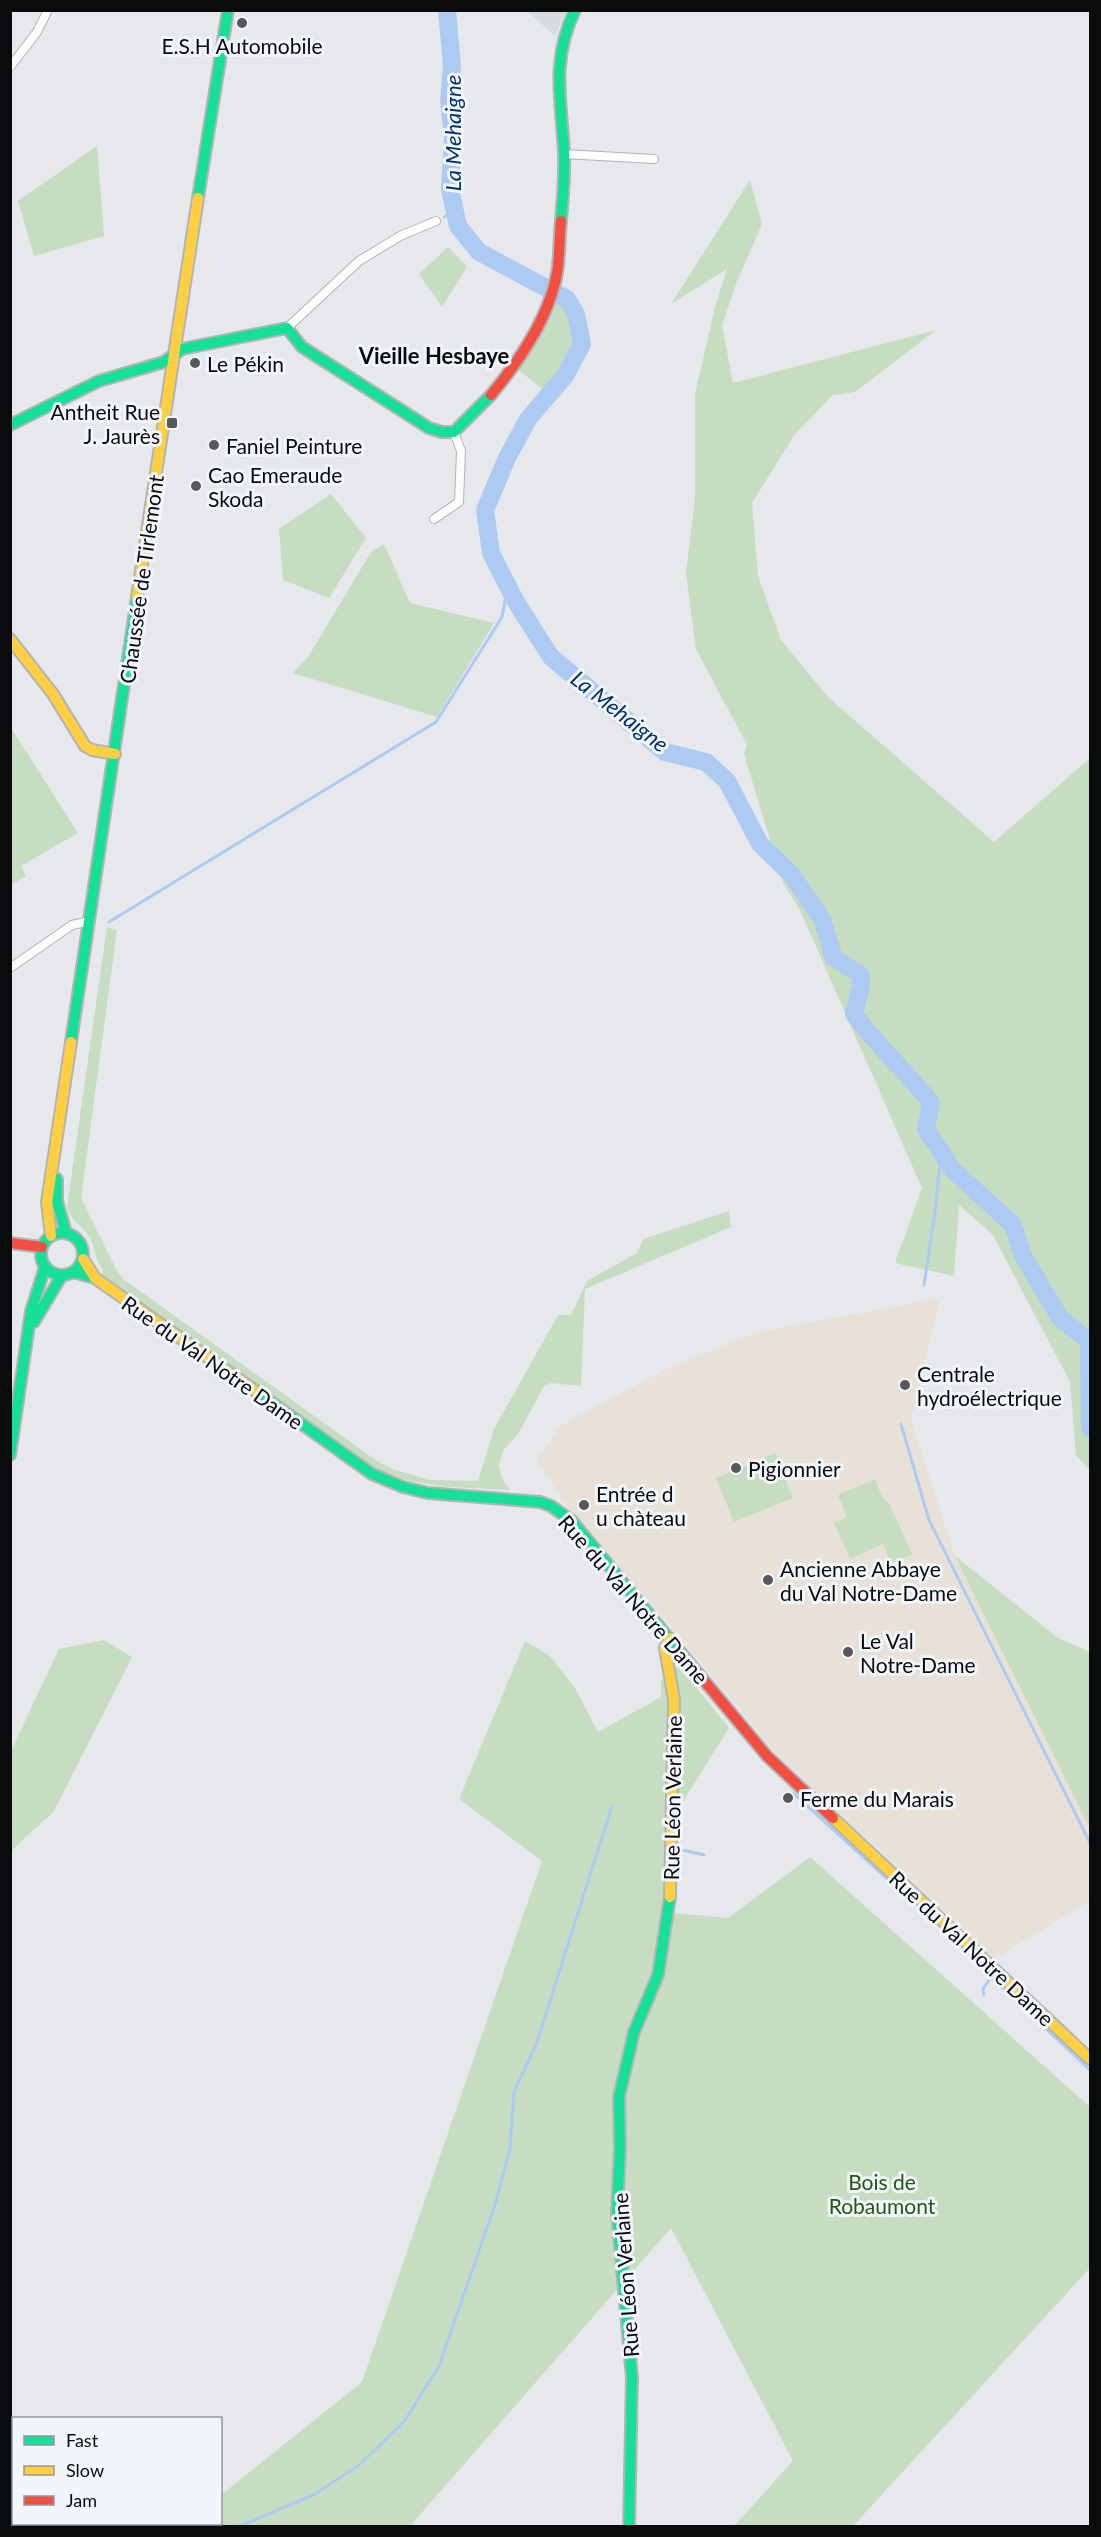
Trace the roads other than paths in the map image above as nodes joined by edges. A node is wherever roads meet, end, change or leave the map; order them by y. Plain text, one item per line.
1 (48, 10) edge
2 (228, 10) edge
3 (575, 10) edge
4 (10, 67) edge
5 (564, 154) junction
6 (654, 159) dead end
7 (436, 220) dead end
8 (287, 328) junction
9 (176, 353) junction
10 (10, 425) edge
11 (454, 432) junction
12 (434, 519) dead end
13 (10, 639) edge
14 (115, 754) junction
15 (90, 921) junction
16 (10, 968) edge
17 (56, 1148) junction
18 (66, 1233) junction
19 (51, 1236) junction
20 (10, 1243) edge
21 (42, 1247) junction
22 (83, 1259) junction
23 (45, 1267) junction
24 (73, 1272) junction
25 (62, 1275) junction
26 (95, 1278) junction
27 (29, 1334) junction
28 (10, 1455) edge
29 (670, 1638) junction
30 (1090, 2059) edge
31 (628, 2526) edge

1 - 4 street
2 - 9 main road, Chaussée de Tirlemont
3 - 5 main road
5 - 6 street
5 - 11 main road
7 - 8 street
8 - 9 main road
8 - 11 main road
9 - 10 main road
9 - 14 main road, Chaussée de Tirlemont
11 - 12 street
13 - 14 main road
14 - 15 main road, Chaussée de Tirlemont
15 - 16 street
15 - 17 main road, Chaussée de Tirlemont
17 - 18 main road, Chaussée de Tirlemont
17 - 19 main road, Chaussée de Tirlemont
18 - 19 main road
18 - 22 main road, Chaussée de Tirlemont
19 - 21 main road
20 - 21 main road
21 - 23 main road
22 - 24 main road
22 - 26 main road, Rue du Val Notre Dame
23 - 25 main road
23 - 27 main road
24 - 25 main road
24 - 26 main road, Rue du Val Notre Dame
25 - 27 main road
26 - 29 main road, Rue du Val Notre Dame
27 - 28 main road
29 - 30 main road, Rue du Val Notre Dame
29 - 31 main road, Rue Léon Verlaine

